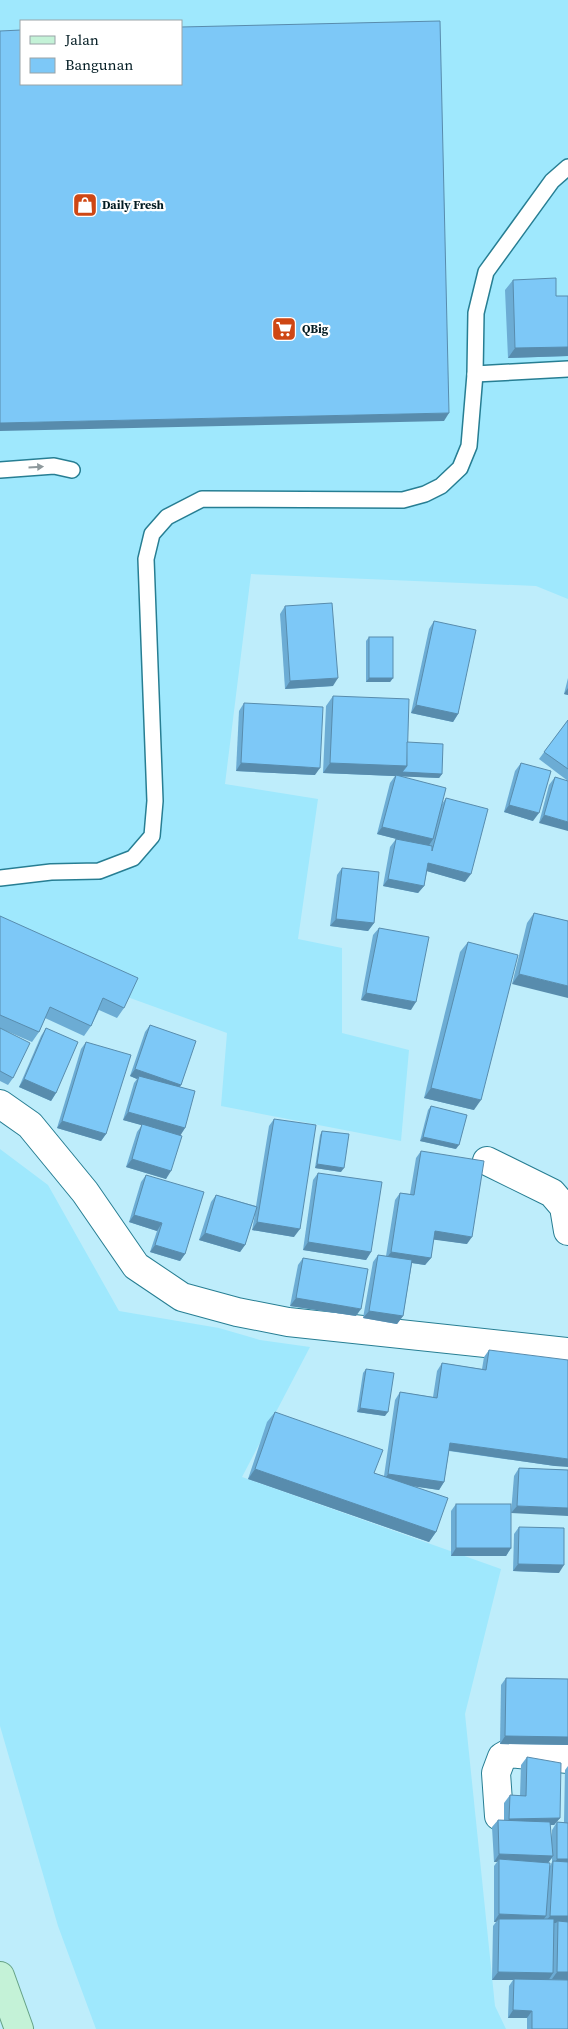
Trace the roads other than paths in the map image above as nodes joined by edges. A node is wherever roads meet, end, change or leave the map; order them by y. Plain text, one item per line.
1 (568, 167) edge
2 (568, 369) edge
3 (475, 374) junction
4 (0, 470) edge
5 (72, 470) dead end
6 (0, 878) edge
7 (0, 1104) edge
8 (487, 1161) dead end
9 (568, 1231) edge
10 (568, 1352) edge
11 (568, 1759) edge
12 (499, 1816) dead end
13 (0, 1976) edge
14 (19, 2029) edge

1 - 3 lane
2 - 3 lane
3 - 6 lane
4 -> 5 lane
7 - 10 street
8 - 9 street
11 - 12 street
13 - 14 main road

